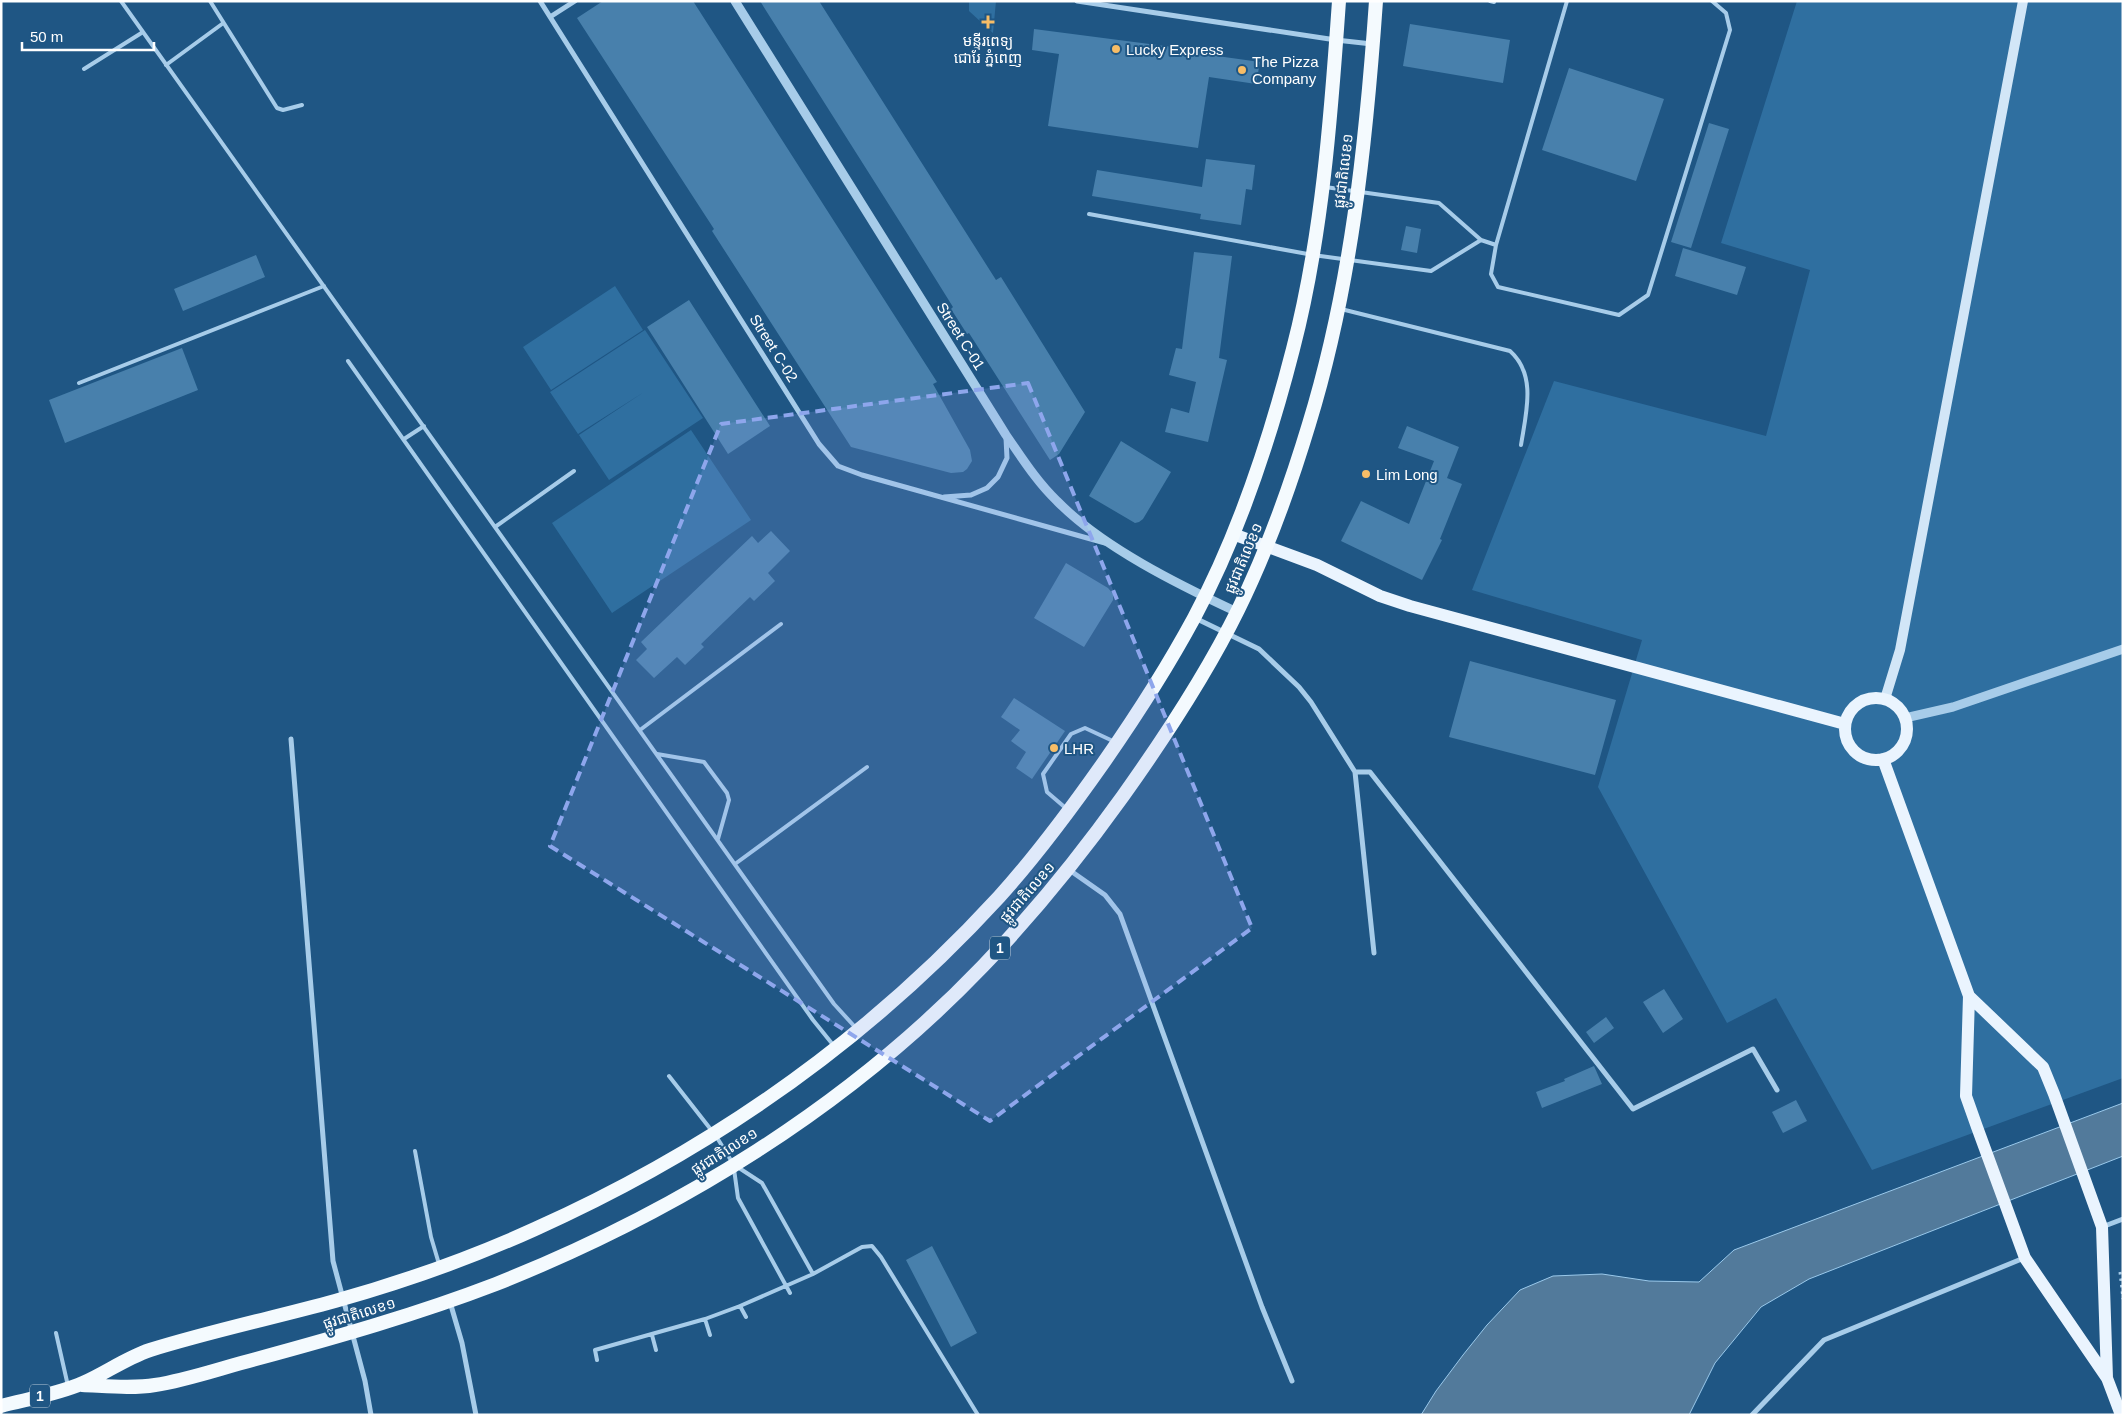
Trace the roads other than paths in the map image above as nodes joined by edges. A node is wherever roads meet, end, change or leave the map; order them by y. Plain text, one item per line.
1 (121, 1) edge
2 (210, 1) edge
3 (540, 1) edge
4 (574, 1) edge
5 (735, 1) edge
6 (1077, 1) edge
7 (1339, 1) edge
8 (1376, 1) edge
9 (1490, 1) edge
10 (1567, 1) edge
11 (1712, 1) edge
12 (2023, 1) edge
13 (1494, 2) edge
14 (550, 17) junction
15 (222, 24) junction
16 (143, 32) junction
17 (1336, 40) junction
18 (1373, 44) junction
19 (166, 65) junction
20 (84, 69) dead end
21 (302, 105) dead end
22 (1321, 186) junction
23 (1357, 191) junction
24 (1089, 214) dead end
25 (1481, 240) junction
26 (1496, 245) junction
27 (1313, 255) junction
28 (1348, 260) junction
29 (324, 286) junction
30 (1339, 308) junction
31 (348, 361) dead end
32 (78, 383) dead end
33 (424, 426) junction
34 (1006, 435) junction
35 (404, 439) junction
36 (1521, 445) dead end
37 (574, 470) dead end
38 (939, 498) junction
39 (495, 526) junction
40 (1233, 534) junction
41 (1110, 544) junction
42 (1266, 546) junction
43 (1204, 597) junction
44 (1237, 612) junction
45 (1194, 618) junction
46 (781, 624) dead end
47 (1227, 632) junction
48 (2123, 649) edge
49 (1884, 699) junction
50 (1905, 718) junction
51 (1845, 724) junction
52 (640, 730) junction
53 (291, 739) dead end
54 (1117, 743) junction
55 (657, 754) junction
56 (1883, 759) junction
57 (867, 767) dead end
58 (1355, 772) junction
59 (1069, 811) junction
60 (718, 839) junction
61 (735, 864) junction
62 (1068, 869) junction
63 (1374, 953) dead end
64 (1968, 996) junction
65 (858, 1031) junction
66 (836, 1048) junction
67 (669, 1076) dead end
68 (1777, 1090) dead end
69 (715, 1134) junction
70 (415, 1151) dead end
71 (734, 1165) junction
72 (2123, 1219) edge
73 (2102, 1227) junction
74 (2024, 1258) junction
75 (440, 1266) junction
76 (813, 1274) junction
77 (786, 1287) junction
78 (790, 1293) dead end
79 (342, 1299) junction
80 (450, 1302) junction
81 (740, 1306) junction
82 (746, 1317) dead end
83 (705, 1320) junction
84 (56, 1333) dead end
85 (352, 1333) junction
86 (652, 1335) junction
87 (710, 1335) dead end
88 (656, 1350) dead end
89 (597, 1360) dead end
90 (2108, 1378) junction
91 (1292, 1381) dead end
92 (74, 1387) junction
93 (1, 1406) edge
94 (371, 1415) edge
95 (476, 1415) edge
96 (978, 1415) edge
97 (1752, 1415) edge
98 (2121, 1415) edge

1 - 16 lane
2 - 15 lane
3 - 14 street, Street C-02
4 - 14 street
5 - 34 street, Street C-01
6 - 17 street
7 - 17 highway, ផ្លូវជាតិលេខ១ / 1
8 - 18 highway, ផ្លូវជាតិលេខ១ / 1
9 - 13 lane
10 - 26 lane
11 - 26 lane
12 - 49 main road
14 - 38 street, Street C-02
15 - 19 lane
15 - 21 lane
16 - 19 lane
16 - 20 lane
17 - 18 street
17 - 22 highway, ផ្លូវជាតិលេខ១ / 1
18 - 23 highway, ផ្លូវជាតិលេខ១ / 1
19 - 29 lane
22 - 23 lane
22 - 27 highway, ផ្លូវជាតិលេខ១ / 1
23 - 25 lane
23 - 28 highway, ផ្លូវជាតិលេខ១ / 1
24 - 27 lane
25 - 26 lane
25 - 28 lane
27 - 28 lane
27 - 40 highway, ផ្លូវជាតិលេខ១ / 1
28 - 30 highway, ផ្លូវជាតិលេខ១ / 1
29 - 32 lane
29 - 33 lane
30 - 36 lane
30 - 42 highway, ផ្លូវជាតិលេខ១ / 1
31 - 35 lane
33 - 35 lane
33 - 39 lane
34 - 38 street
34 - 41 street, Street C-01
35 - 66 lane
37 - 39 lane
38 - 41 street, Street C-02
39 - 52 lane
40 - 42 main road
40 - 43 highway, ផ្លូវជាតិលេខ១ / 1
41 - 43 street, Street C-01
42 - 44 highway, ផ្លូវជាតិលេខ១ / 1
42 - 51 main road
43 - 44 street, Street C-01
43 - 45 highway, ផ្លូវជាតិលេខ១ / 1
44 - 47 highway, ផ្លូវជាតិលេខ១ / 1
45 - 47 street
45 - 54 highway, ផ្លូវជាតិលេខ១ / 1
46 - 52 lane
47 - 58 street
47 - 62 highway, ផ្លូវជាតិលេខ១ / 1
48 - 50 street
49 - 50 main road
49 - 51 main road
50 - 56 main road
51 - 56 main road
52 - 55 lane
53 - 79 street
54 - 59 highway, ផ្លូវជាតិលេខ១ / 1
54 - 59 lane
55 - 60 lane
55 - 60 lane
56 - 64 main road
57 - 61 lane
58 - 63 street
58 - 68 street
59 - 65 highway, ផ្លូវជាតិលេខ១ / 1
60 - 61 lane
61 - 65 lane
62 - 71 highway, ផ្លូវជាតិលេខ១ / 1
62 - 91 street
64 - 73 main road
64 - 74 main road
65 - 66 highway, ផ្លូវជាតិលេខ១ / 1
66 - 69 highway, ផ្លូវជាតិលេខ១ / 1
67 - 69 lane
69 - 71 lane
69 - 75 highway, ផ្លូវជាតិលេខ១ / 1
70 - 75 lane
71 - 76 lane
71 - 77 lane
71 - 80 highway, ផ្លូវជាតិលេខ១ / 1
72 - 73 street
73 - 90 main road
74 - 90 main road
74 - 97 street
75 - 79 highway, ផ្លូវជាតិលេខ១ / 1
76 - 77 lane
76 - 96 lane
77 - 78 lane
77 - 81 lane
79 - 85 street
79 - 92 highway, ផ្លូវជាតិលេខ១ / 1
80 - 85 highway, ផ្លូវជាតិលេខ១ / 1
80 - 95 street
81 - 82 lane
81 - 83 lane
83 - 86 lane
83 - 87 lane
84 - 92 lane
85 - 92 highway, ផ្លូវជាតិលេខ១ / 1
85 - 94 street
86 - 88 lane
86 - 89 lane
90 - 98 main road
92 - 93 highway, ផ្លូវជាតិលេខ១ / 1

